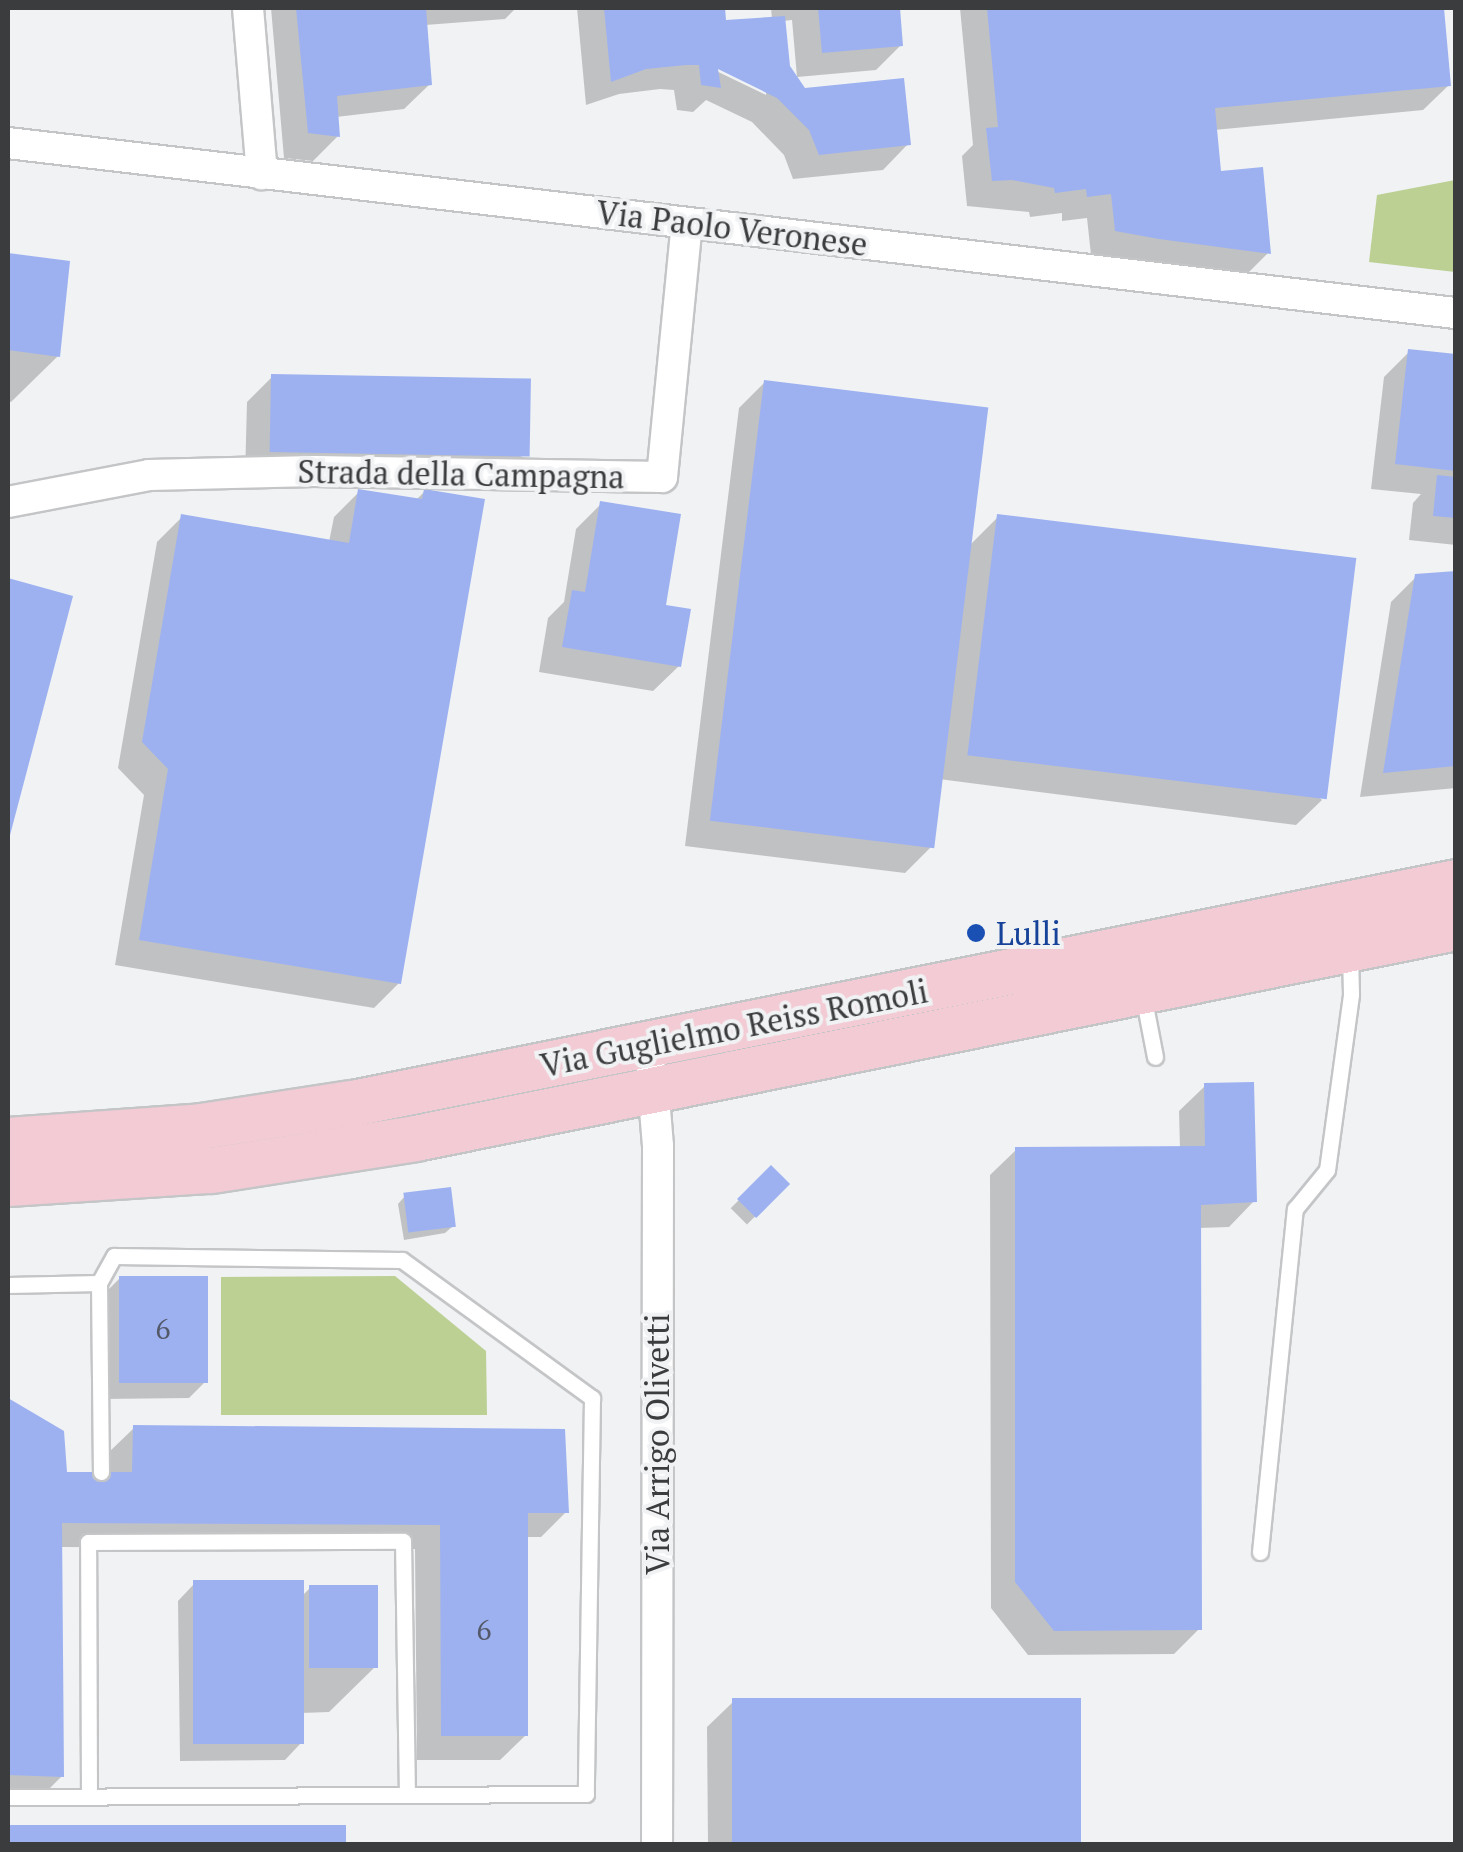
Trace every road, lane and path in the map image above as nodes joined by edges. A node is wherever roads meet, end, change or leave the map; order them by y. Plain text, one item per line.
1 (248, 8) edge
2 (8, 143) edge
3 (262, 174) junction
4 (688, 222) junction
5 (1456, 313) edge
6 (8, 502) edge
7 (1456, 882) edge
8 (1349, 926) junction
9 (1456, 927) edge
10 (1138, 969) junction
11 (648, 1045) junction
12 (1155, 1057) dead end
13 (654, 1091) junction
14 (8, 1140) edge
15 (8, 1183) edge
16 (99, 1283) junction
17 (8, 1286) edge
18 (101, 1472) dead end
19 (1260, 1552) dead end
20 (407, 1795) junction
21 (88, 1797) junction
22 (8, 1798) edge
23 (657, 1844) edge

1 - 3 street
2 - 3 street, Via Paolo Veronese
3 - 4 street, Via Paolo Veronese
4 - 5 street, Via Paolo Veronese
4 - 6 street, Strada della Campagna
7 - 8 main road, Via Guglielmo Reiss Romoli
8 - 9 main road, Via Guglielmo Reiss Romoli
8 - 10 main road, Via Guglielmo Reiss Romoli
8 - 19 lane
10 - 11 main road, Via Guglielmo Reiss Romoli
10 - 12 lane
10 - 13 main road, Via Guglielmo Reiss Romoli
11 - 13 street, Via Arrigo Olivetti
11 - 14 main road, Via Guglielmo Reiss Romoli
13 - 15 main road, Via Guglielmo Reiss Romoli
13 - 23 street, Via Arrigo Olivetti
16 - 17 lane
16 - 18 lane
16 - 20 lane
20 - 21 lane
20 - 21 lane
21 - 22 lane

